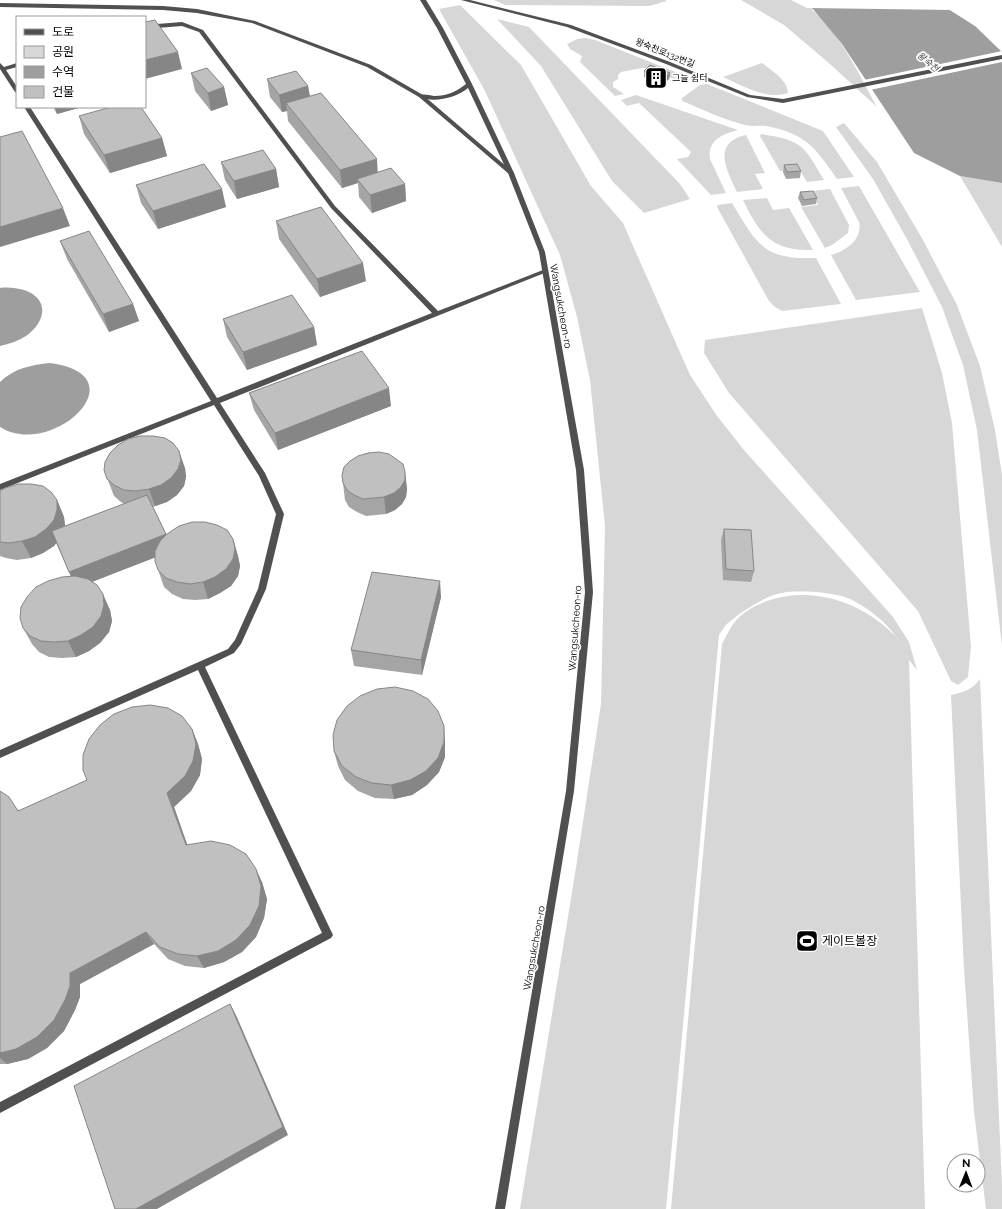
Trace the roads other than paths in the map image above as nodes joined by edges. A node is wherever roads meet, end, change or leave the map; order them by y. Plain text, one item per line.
1 (423, 0) edge
2 (464, 0) edge
3 (0, 5) edge
4 (146, 29) edge
5 (1002, 57) edge
6 (16, 65) edge
7 (1, 67) edge
8 (469, 84) junction
9 (16, 90) edge
10 (421, 96) junction
11 (28, 108) edge
12 (511, 173) junction
13 (545, 271) junction
14 (437, 314) junction
15 (215, 402) junction
16 (0, 487) edge
17 (200, 665) junction
18 (0, 754) edge
19 (0, 1108) edge
20 (500, 1209) edge

1 - 8 street, Wangsukcheon-ro
2 - 5 street, 왕숙천로132번길
3 - 10 street
4 - 14 street
6 - 7 street
7 - 9 street
8 - 10 street
8 - 12 street, Wangsukcheon-ro
10 - 12 street
11 - 15 street
12 - 13 street, Wangsukcheon-ro
13 - 14 street
13 - 20 street, Wangsukcheon-ro
14 - 15 street
15 - 16 street
15 - 17 street
17 - 18 street
17 - 19 street

